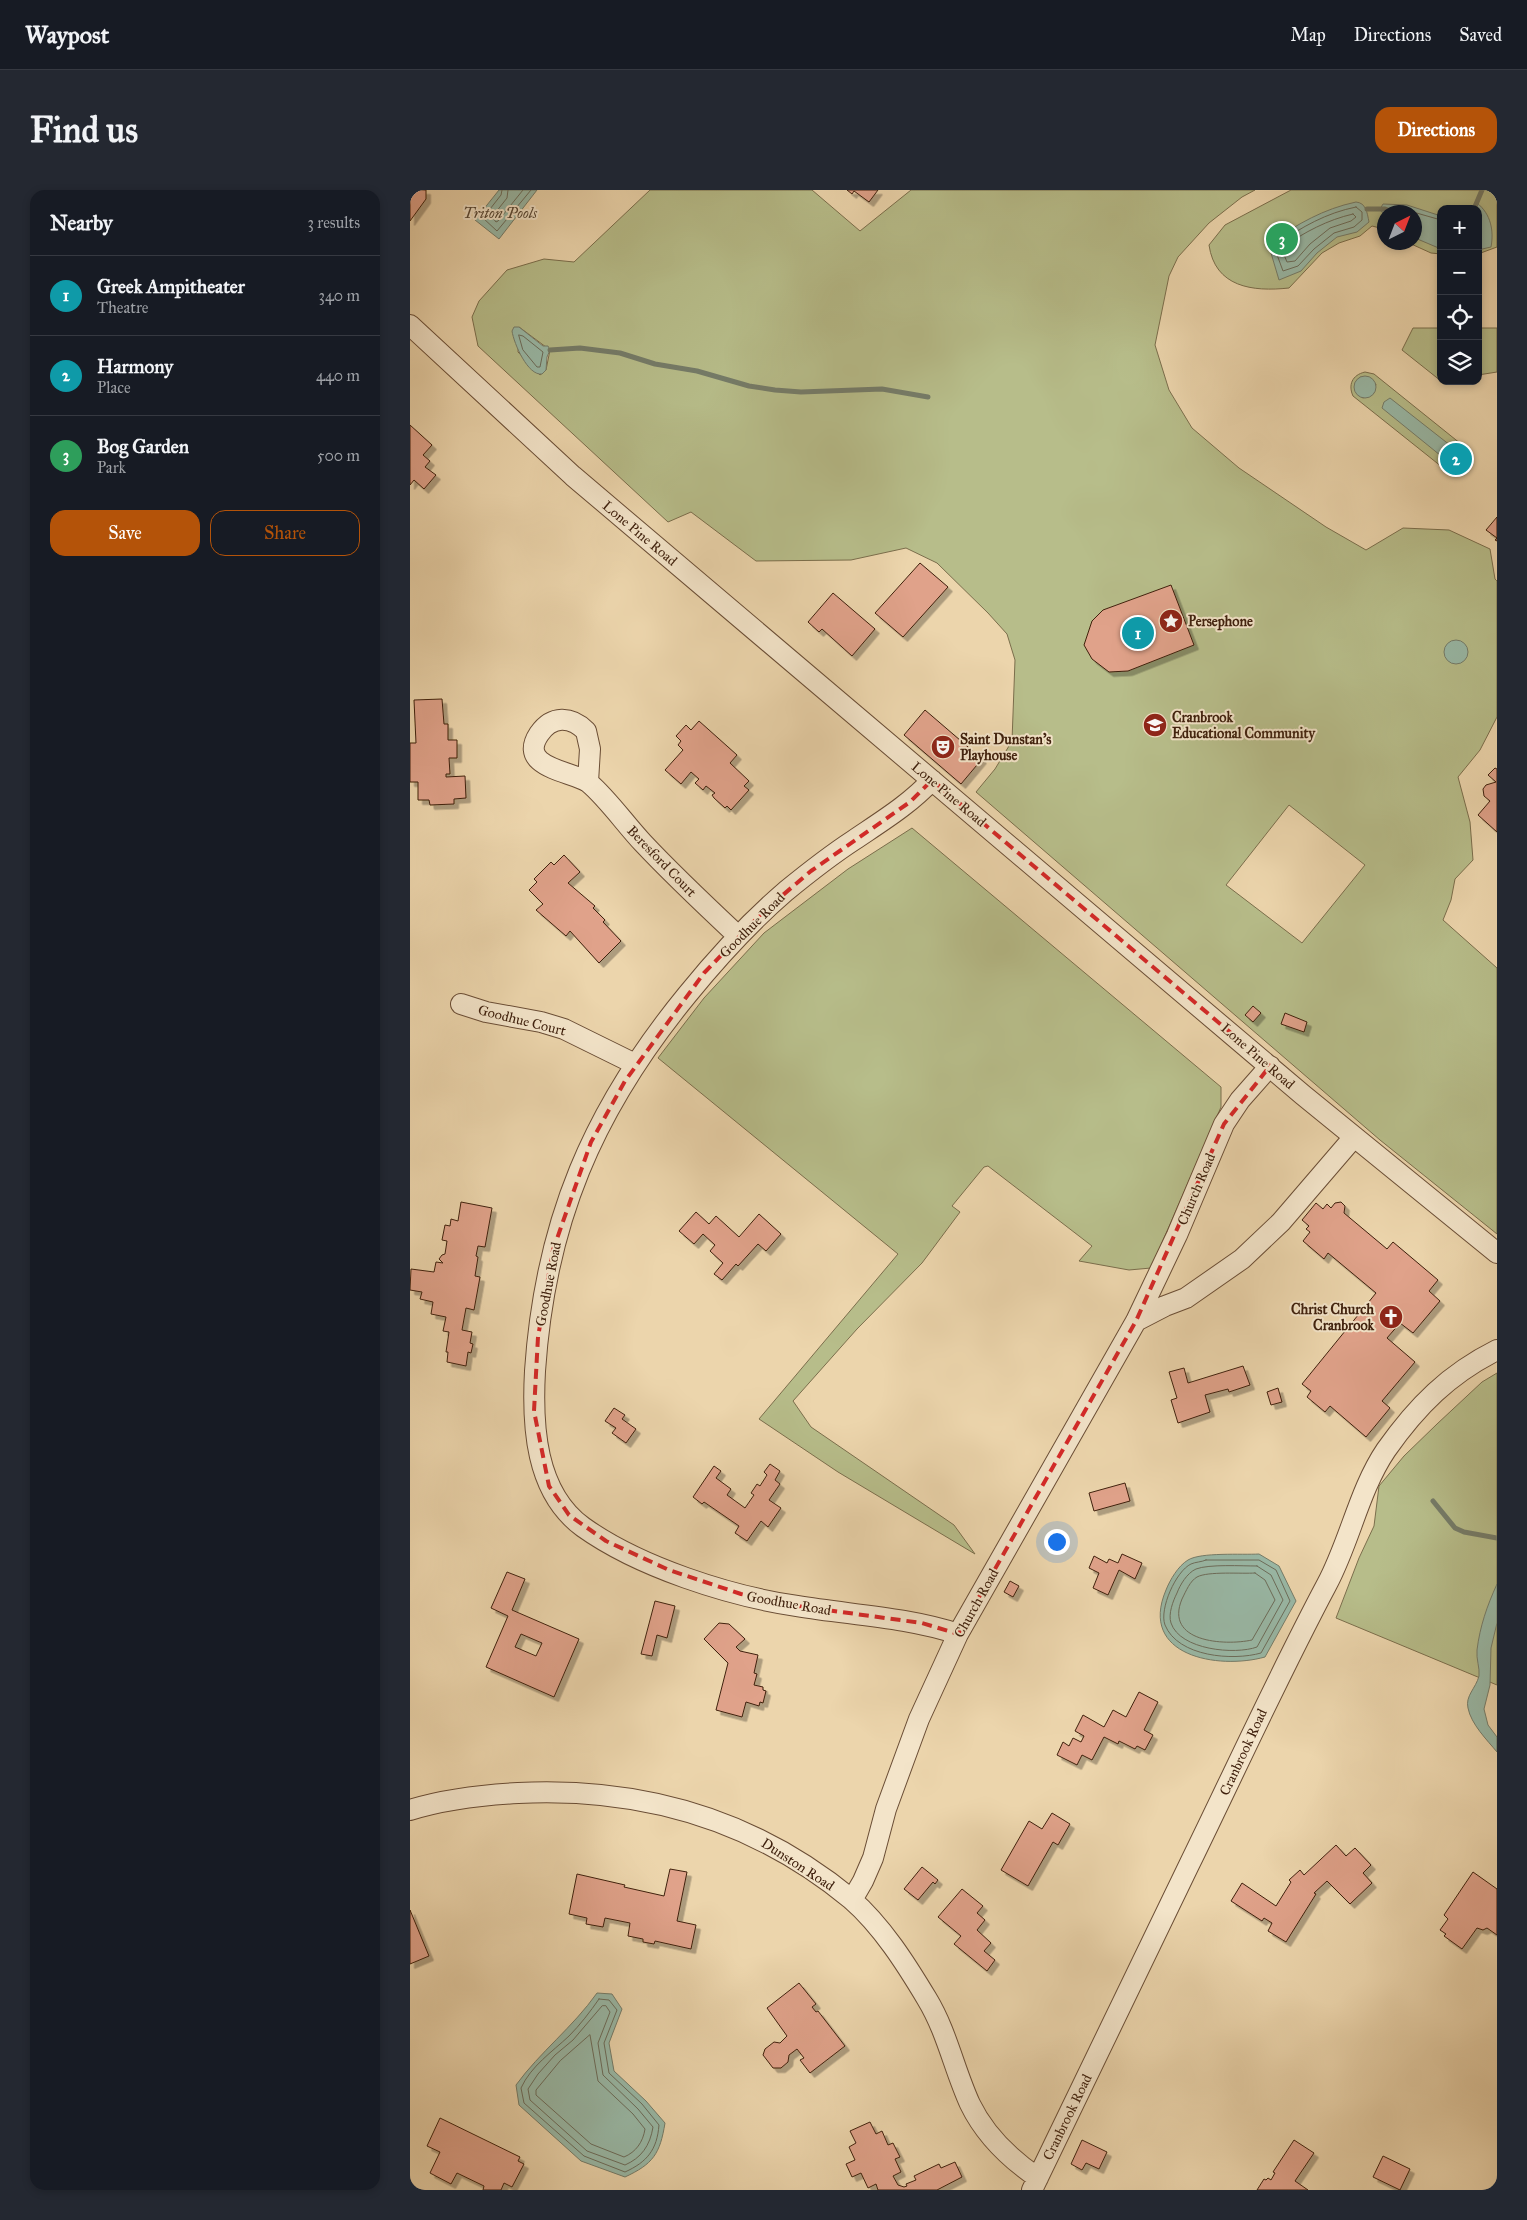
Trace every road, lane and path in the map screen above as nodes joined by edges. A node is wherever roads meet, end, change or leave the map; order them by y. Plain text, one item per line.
1 (412, 332) edge
2 (932, 780) junction
3 (588, 782) dead end
4 (738, 936) junction
5 (461, 1004) dead end
6 (636, 1064) junction
7 (1270, 1066) junction
8 (1354, 1137) junction
9 (1497, 1253) edge
10 (1136, 1321) junction
11 (1497, 1350) edge
12 (958, 1634) junction
13 (410, 1810) edge
14 (852, 1900) junction
15 (1035, 2184) edge

1 - 2 street, Lone Pine Road
2 - 4 street, Goodhue Road
2 - 7 street, Lone Pine Road
3 - 4 street, Beresford Court
4 - 6 street, Goodhue Road
5 - 6 street, Goodhue Court
6 - 12 street, Goodhue Road
7 - 8 street, Lone Pine Road
7 - 10 street, Church Road
8 - 9 street, Lone Pine Road
8 - 10 street
10 - 12 street, Church Road
11 - 15 street, Cranbrook Road
12 - 14 street, Church Road
13 - 14 street, Dunston Road
14 - 15 street, Dunston Road

